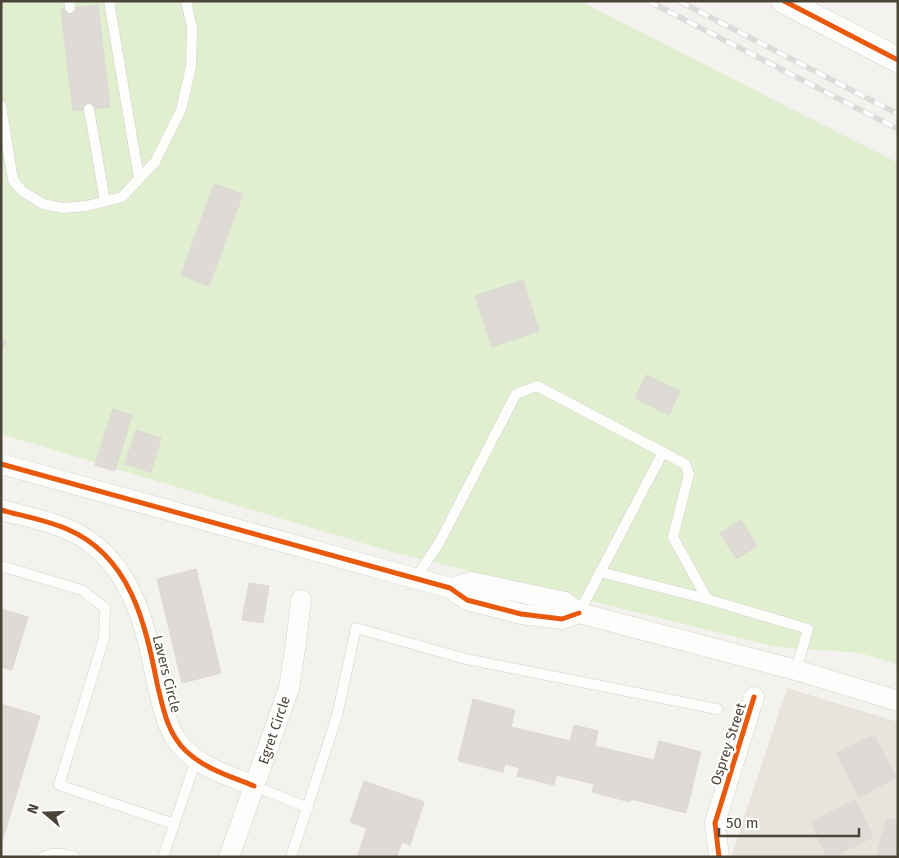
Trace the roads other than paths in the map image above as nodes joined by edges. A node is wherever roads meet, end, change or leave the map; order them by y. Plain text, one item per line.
1 (108, 1) edge
2 (186, 1) edge
3 (784, 1) edge
4 (898, 60) edge
5 (1, 106) edge
6 (89, 109) dead end
7 (139, 179) junction
8 (105, 201) junction
9 (663, 452) junction
10 (1, 464) edge
11 (1, 510) edge
12 (1, 566) edge
13 (600, 572) junction
14 (415, 579) junction
15 (707, 599) junction
16 (300, 600) dead end
17 (579, 613) junction
18 (796, 670) junction
19 (754, 697) dead end
20 (898, 701) edge
21 (717, 709) dead end
22 (196, 760) junction
23 (254, 786) junction
24 (308, 808) junction
25 (174, 824) junction
26 (43, 857) edge
27 (75, 857) edge
28 (163, 857) edge
29 (229, 857) edge
30 (291, 857) edge
31 (719, 857) edge

1 - 7 lane
2 - 7 lane
3 - 4 street
5 - 8 lane
6 - 8 lane
7 - 8 lane
9 - 13 lane
9 - 14 lane
9 - 15 lane
10 - 14 street
11 - 22 street, Lavers Circle
12 - 25 lane
13 - 15 lane
13 - 17 lane
14 - 17 street
15 - 18 lane
16 - 23 street, Egret Circle
17 - 18 street
18 - 20 street
19 - 31 street, Osprey Street
21 - 24 lane
22 - 23 street, Lavers Circle
22 - 25 lane
23 - 24 lane
23 - 29 street, Egret Circle
24 - 30 lane
25 - 28 lane
26 - 27 lane

